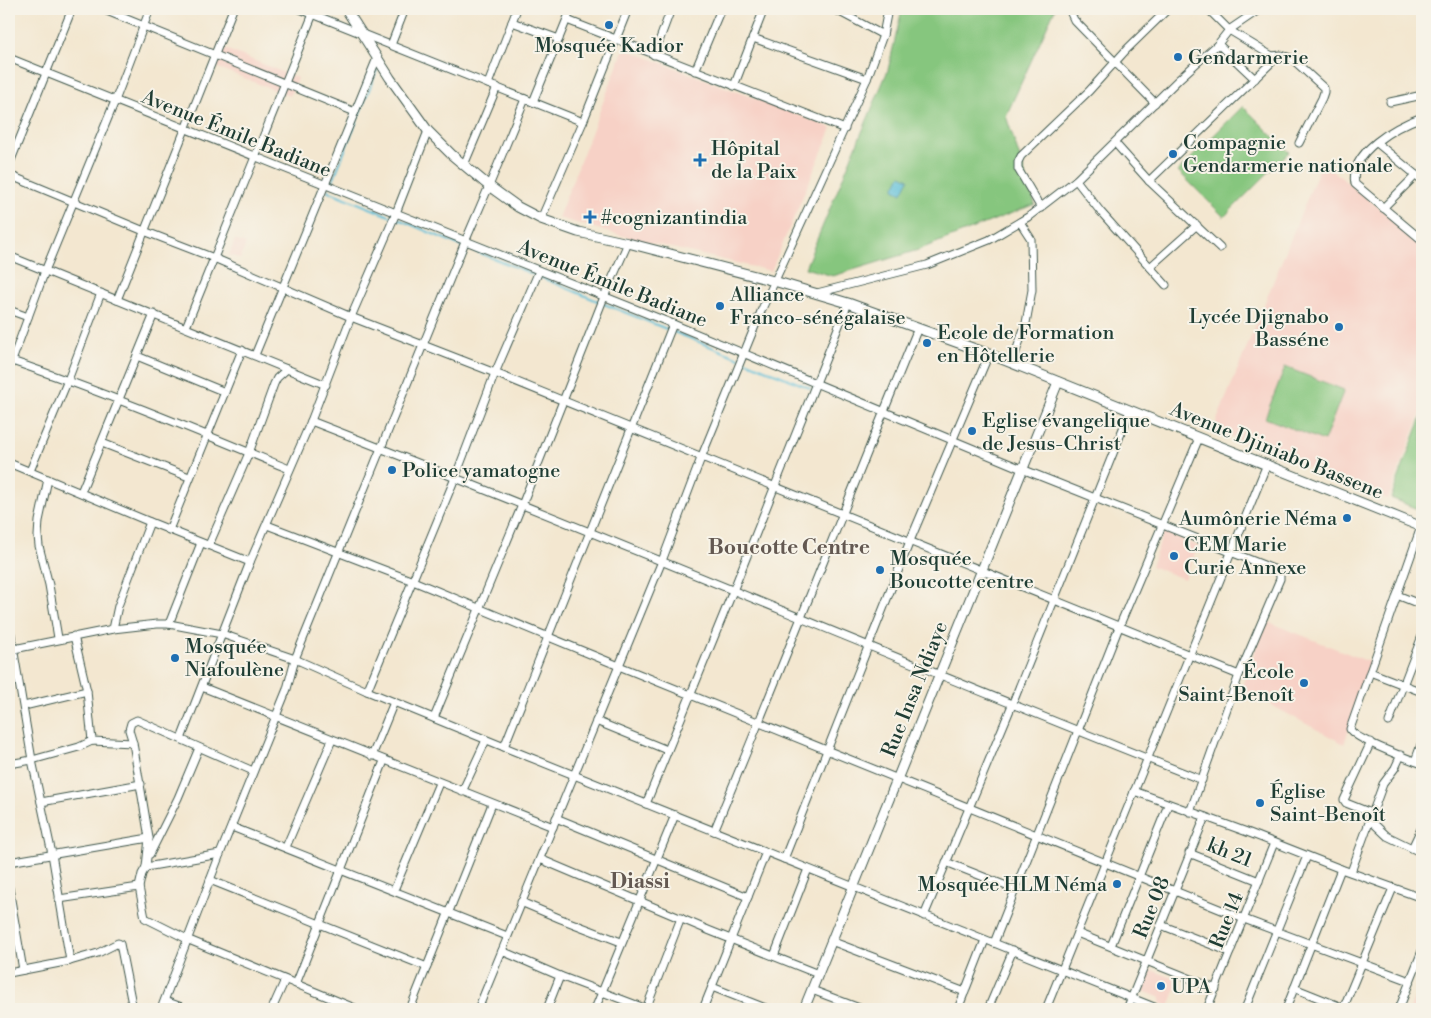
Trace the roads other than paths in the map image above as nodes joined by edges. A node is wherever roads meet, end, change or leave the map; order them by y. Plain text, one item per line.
1 (72, 9) edge
2 (102, 9) edge
3 (150, 9) edge
4 (233, 9) edge
5 (300, 9) edge
6 (346, 9) edge
7 (405, 9) edge
8 (516, 9) edge
9 (571, 9) edge
10 (628, 9) edge
11 (672, 9) edge
12 (721, 9) edge
13 (764, 9) edge
14 (834, 9) edge
15 (888, 9) edge
16 (1069, 9) edge
17 (1168, 9) edge
18 (1208, 9) edge
19 (1260, 9) edge
20 (314, 12) edge
21 (566, 20) junction
22 (512, 22) junction
23 (144, 26) junction
24 (1229, 30) junction
25 (360, 33) junction
26 (884, 35) junction
27 (753, 38) junction
28 (559, 39) junction
29 (617, 40) junction
30 (1218, 44) junction
31 (391, 45) junction
32 (214, 54) junction
33 (654, 55) junction
34 (1272, 56) junction
35 (9, 58) edge
36 (377, 58) junction
37 (1115, 64) junction
38 (695, 70) junction
39 (46, 73) junction
40 (867, 79) junction
41 (1255, 79) junction
42 (285, 84) junction
43 (488, 84) junction
44 (734, 86) junction
45 (497, 87) junction
46 (1422, 93) edge
47 (525, 99) junction
48 (115, 101) junction
49 (533, 102) junction
50 (1390, 102) dead end
51 (1154, 103) junction
52 (355, 112) junction
53 (1422, 117) edge
54 (583, 122) junction
55 (185, 130) junction
56 (844, 130) junction
57 (428, 131) junction
58 (1115, 143) junction
59 (1299, 143) dead end
60 (1377, 143) junction
61 (255, 158) junction
62 (9, 165) edge
63 (464, 165) junction
64 (9, 175) edge
65 (1419, 178) edge
66 (1076, 180) junction
67 (1150, 181) junction
68 (324, 185) junction
69 (490, 186) junction
70 (73, 202) junction
71 (1041, 208) junction
72 (1383, 208) junction
73 (396, 213) junction
74 (541, 219) junction
75 (1020, 222) junction
76 (1197, 225) junction
77 (144, 231) junction
78 (1422, 240) edge
79 (465, 242) junction
80 (628, 243) junction
81 (1220, 248) dead end
82 (9, 256) edge
83 (214, 258) junction
84 (1150, 267) junction
85 (45, 271) junction
86 (539, 271) junction
87 (774, 281) junction
88 (1166, 286) dead end
89 (282, 288) junction
90 (817, 293) junction
91 (101, 294) junction
92 (604, 297) junction
93 (117, 300) junction
94 (848, 303) junction
95 (9, 310) edge
96 (154, 314) junction
97 (28, 317) junction
98 (351, 317) junction
99 (673, 324) junction
100 (186, 327) junction
101 (918, 328) junction
102 (423, 344) junction
103 (242, 350) junction
104 (989, 354) junction
105 (255, 355) junction
106 (744, 355) junction
107 (137, 356) junction
108 (12, 361) junction
109 (1012, 363) junction
110 (9, 369) edge
111 (288, 369) junction
112 (495, 373) junction
113 (68, 380) junction
114 (1058, 382) junction
115 (326, 385) junction
116 (817, 385) junction
117 (224, 392) junction
118 (119, 400) junction
119 (562, 402) junction
120 (1130, 411) junction
121 (883, 412) junction
122 (311, 421) junction
123 (630, 429) junction
124 (208, 436) junction
125 (1198, 438) junction
126 (952, 440) junction
127 (102, 443) junction
128 (380, 448) junction
129 (248, 452) junction
130 (701, 458) junction
131 (9, 463) edge
132 (1267, 464) junction
133 (289, 469) junction
134 (1022, 469) junction
135 (30, 471) junction
136 (190, 477) junction
137 (455, 478) junction
138 (48, 479) junction
139 (774, 487) junction
140 (81, 492) junction
141 (1096, 498) junction
142 (522, 505) junction
143 (841, 514) junction
144 (150, 522) junction
145 (267, 525) junction
146 (1162, 525) junction
147 (1422, 527) edge
148 (169, 530) junction
149 (590, 533) junction
150 (910, 541) junction
151 (201, 543) junction
152 (209, 545) junction
153 (340, 552) junction
154 (1231, 553) junction
155 (662, 561) junction
156 (250, 562) junction
157 (981, 570) junction
158 (413, 581) junction
159 (733, 591) junction
160 (1397, 595) junction
161 (1053, 599) junction
162 (1422, 604) edge
163 (480, 609) junction
164 (800, 618) junction
165 (9, 623) edge
166 (169, 624) junction
167 (1120, 627) junction
168 (113, 628) junction
169 (222, 634) junction
170 (74, 636) junction
171 (548, 636) junction
172 (1422, 636) edge
173 (58, 638) junction
174 (868, 645) junction
175 (12, 649) edge
176 (1188, 655) junction
177 (295, 659) junction
178 (619, 666) junction
179 (1370, 672) junction
180 (939, 674) junction
181 (1239, 675) junction
182 (1404, 685) junction
183 (202, 687) junction
184 (87, 691) junction
185 (368, 691) junction
186 (1422, 692) edge
187 (690, 695) junction
188 (394, 702) junction
189 (1012, 705) junction
190 (24, 706) junction
191 (275, 717) junction
192 (434, 718) junction
193 (596, 721) junction
194 (759, 722) junction
195 (1389, 722) dead end
196 (1079, 732) junction
197 (181, 739) junction
198 (332, 740) junction
199 (486, 740) junction
200 (92, 741) junction
201 (1370, 742) junction
202 (1422, 742) edge
203 (133, 743) junction
204 (504, 747) junction
205 (199, 748) junction
206 (667, 750) junction
207 (827, 750) junction
208 (1401, 755) junction
209 (372, 756) junction
210 (1148, 759) junction
211 (32, 760) junction
212 (384, 761) junction
213 (1419, 762) edge
214 (9, 764) edge
215 (253, 771) junction
216 (574, 775) junction
217 (896, 779) junction
218 (1202, 780) junction
219 (439, 783) junction
220 (141, 784) junction
221 (1134, 791) junction
222 (462, 792) junction
223 (41, 802) junction
224 (492, 804) junction
225 (646, 804) junction
226 (1168, 805) junction
227 (969, 808) junction
228 (1190, 812) junction
229 (675, 815) junction
230 (1370, 816) junction
231 (1205, 817) junction
232 (556, 818) junction
233 (232, 827) junction
234 (553, 827) junction
235 (1422, 827) edge
236 (714, 830) junction
237 (1036, 836) junction
238 (149, 838) junction
239 (1274, 843) junction
240 (286, 847) junction
241 (1412, 848) junction
242 (766, 852) junction
243 (1190, 853) junction
244 (1422, 853) edge
245 (52, 854) junction
246 (220, 854) junction
247 (1307, 856) junction
248 (148, 857) junction
249 (540, 859) junction
250 (784, 859) junction
251 (656, 860) junction
252 (9, 862) edge
253 (946, 862) junction
254 (1105, 863) junction
255 (146, 867) junction
256 (808, 868) junction
257 (341, 869) junction
258 (1341, 869) junction
259 (1351, 872) junction
260 (1138, 876) junction
261 (210, 880) junction
262 (1259, 880) junction
263 (852, 886) junction
264 (139, 887) junction
265 (9, 888) edge
266 (1393, 888) junction
267 (1014, 889) junction
268 (394, 890) junction
269 (1174, 891) junction
270 (748, 897) junction
271 (1422, 898) edge
272 (59, 899) junction
273 (639, 901) junction
274 (521, 902) junction
275 (449, 912) junction
276 (924, 916) junction
277 (681, 918) junction
278 (1244, 919) junction
279 (319, 924) junction
280 (1161, 925) junction
281 (1276, 932) junction
282 (1077, 933) junction
283 (507, 936) junction
284 (189, 940) junction
285 (731, 940) junction
286 (986, 940) junction
287 (831, 941) junction
288 (621, 942) junction
289 (994, 943) junction
290 (1311, 945) junction
291 (1111, 946) junction
292 (1013, 950) junction
293 (502, 951) junction
294 (1422, 951) edge
295 (1230, 952) junction
296 (774, 956) junction
297 (70, 961) junction
298 (1146, 961) junction
299 (1362, 964) junction
300 (427, 967) junction
301 (22, 970) junction
302 (1061, 970) junction
303 (9, 973) edge
304 (818, 974) junction
305 (560, 976) junction
306 (285, 980) junction
307 (1410, 982) junction
308 (296, 984) junction
309 (712, 987) junction
310 (1294, 988) junction
311 (1216, 989) junction
312 (812, 990) junction
313 (602, 992) junction
314 (965, 992) junction
315 (1132, 998) junction
316 (165, 1001) junction
317 (1047, 1008) edge
318 (1343, 1008) edge
319 (132, 1009) edge
320 (162, 1009) edge
321 (187, 1009) edge
322 (272, 1009) edge
323 (357, 1009) edge
324 (410, 1009) edge
325 (478, 1009) edge
326 (547, 1009) edge
327 (595, 1009) edge
328 (646, 1009) edge
329 (703, 1009) edge
330 (768, 1009) edge
331 (804, 1009) edge
332 (862, 1009) edge
333 (958, 1009) edge
334 (988, 1009) edge
335 (1056, 1009) edge
336 (1127, 1009) edge
337 (1159, 1009) edge
338 (1207, 1009) edge
339 (1245, 1009) edge
340 (1286, 1009) edge
341 (1399, 1009) edge

1 - 39 street
2 - 23 street
3 - 23 street
4 - 32 street
5 - 20 street
6 - 25 main road, Avenue Djiniabo Bassene
7 - 31 street
8 - 22 street
9 - 21 street
10 - 29 street
11 - 33 street
12 - 38 street
13 - 27 street
14 - 26 street
15 - 26 street
16 - 37 street
17 - 37 street
18 - 24 street
19 - 24 street
20 - 25 street
20 - 42 street
21 - 28 street
21 - 29 street
22 - 28 street
22 - 43 street
23 - 32 street
23 - 48 street
24 - 30 street
24 - 34 street
25 - 31 street
25 - 36 main road, Avenue Djiniabo Bassene
26 - 40 street
27 - 40 street
27 - 44 street
28 - 49 street
29 - 33 street
29 - 54 street
30 - 41 street
30 - 51 street
31 - 43 street
32 - 42 street
32 - 55 street
33 - 38 street
34 - 41 street
34 - 59 street
35 - 39 street, Avenue Émile Badiane
36 - 52 street
36 - 57 main road, Avenue Djiniabo Bassene
37 - 51 street
37 - 71 street
38 - 44 street
39 - 48 street, Avenue Émile Badiane
39 - 62 street
40 - 56 street
41 - 67 street
42 - 52 street
42 - 61 street
43 - 45 street
44 - 56 street
45 - 47 street
45 - 63 street
46 - 50 street
47 - 49 street
47 - 69 street
48 - 55 street, Avenue Émile Badiane
48 - 70 street
49 - 54 street
51 - 58 street
52 - 68 street
53 - 60 street
54 - 74 street
55 - 61 street, Avenue Émile Badiane
55 - 77 street
56 - 87 street
57 - 63 main road, Avenue Djiniabo Bassene
57 - 73 street
58 - 66 street
58 - 67 street
60 - 65 street
60 - 72 street
61 - 68 street, Avenue Émile Badiane
61 - 83 street
63 - 69 main road, Avenue Djiniabo Bassene
64 - 70 street
65 - 72 street
66 - 71 street
66 - 84 street
67 - 76 street
68 - 73 street, Avenue Émile Badiane
68 - 89 street
69 - 74 main road, Avenue Djiniabo Bassene
69 - 79 street
70 - 77 street
70 - 85 street
71 - 75 street
72 - 78 street
73 - 79 street, Avenue Émile Badiane
73 - 98 street
74 - 80 main road, Avenue Djiniabo Bassene
75 - 90 street
75 - 109 street
76 - 81 street
76 - 84 street
77 - 83 street
77 - 93 street
79 - 86 street, Avenue Émile Badiane
79 - 102 street
80 - 87 main road, Avenue Djiniabo Bassene
80 - 92 street
82 - 85 street
83 - 89 street
83 - 100 street
84 - 88 street
85 - 91 street
85 - 97 street
86 - 92 street, Avenue Émile Badiane
86 - 112 street
87 - 90 main road, Avenue Djiniabo Bassene
87 - 106 street
89 - 98 street
89 - 105 street
90 - 94 main road, Avenue Djiniabo Bassene
91 - 93 street
91 - 113 street
92 - 99 street, Avenue Émile Badiane
92 - 119 street
93 - 96 street
94 - 101 main road, Avenue Djiniabo Bassene
94 - 116 street
95 - 97 street
96 - 100 street
96 - 107 street
97 - 108 street
98 - 102 street
98 - 115 street
99 - 106 street, Avenue Émile Badiane
99 - 123 street
100 - 103 street
101 - 104 main road, Avenue Djiniabo Bassene
101 - 121 street
102 - 112 street
102 - 128 street
103 - 105 street
103 - 117 street
104 - 109 main road, Avenue Djiniabo Bassene
104 - 126 street
105 - 111 street
106 - 116 street, Avenue Émile Badiane
106 - 130 street
107 - 117 street
107 - 118 street
108 - 110 street
108 - 113 street
109 - 114 main road, Avenue Djiniabo Bassene
111 - 115 street
111 - 129 street
112 - 119 street
112 - 137 street
113 - 118 street
113 - 135 street
114 - 120 main road, Avenue Djiniabo Bassene
114 - 134 main road, Rue Insa Ndiaye
115 - 122 street
116 - 121 street, Avenue Émile Badiane
116 - 139 street
117 - 124 street
118 - 124 street
118 - 127 street
119 - 123 street
119 - 142 street
120 - 125 main road, Avenue Djiniabo Bassene
120 - 141 street
121 - 126 street, Avenue Émile Badiane
121 - 143 street
122 - 128 street
122 - 133 street
123 - 130 street
123 - 149 street
124 - 129 street
124 - 136 street
125 - 132 main road, Avenue Djiniabo Bassene
125 - 146 street
126 - 134 street, Avenue Émile Badiane
126 - 150 street
127 - 136 street
127 - 140 street
128 - 137 street
128 - 153 street
129 - 133 street
129 - 152 street
130 - 139 street
130 - 155 street
131 - 135 street
132 - 147 main road, Avenue Djiniabo Bassene
132 - 154 street
133 - 145 street
134 - 141 street, Avenue Émile Badiane
134 - 157 main road, Rue Insa Ndiaye
135 - 138 street
136 - 148 street
137 - 142 street
137 - 158 street
138 - 140 street
138 - 173 street
139 - 143 street
139 - 159 street
140 - 144 street
141 - 146 street, Avenue Émile Badiane
141 - 161 street
142 - 149 street
142 - 163 street
143 - 150 street
143 - 164 street
144 - 148 street
144 - 168 street
145 - 153 street
145 - 156 street
146 - 154 street, Avenue Émile Badiane
146 - 167 street
147 - 160 street
148 - 151 street
149 - 155 street
149 - 171 street
150 - 157 street
150 - 174 street
151 - 152 street
151 - 166 street
152 - 156 street
153 - 158 street
153 - 177 street
154 - 176 street
154 - 181 street, Avenue Émile Badiane
155 - 159 street
155 - 178 street
156 - 169 street
157 - 161 street
157 - 180 main road, Rue Insa Ndiaye
158 - 163 street
158 - 185 street
159 - 164 street
159 - 187 street
160 - 162 street
160 - 179 street
161 - 167 street
161 - 189 street
163 - 171 street
163 - 192 street
164 - 174 street
164 - 194 street
165 - 175 street
166 - 168 street
166 - 169 street
167 - 176 street
167 - 196 street
168 - 170 street
169 - 177 street
169 - 183 street
170 - 173 street
170 - 184 street
171 - 178 street
171 - 204 street
172 - 182 street
173 - 175 street
174 - 180 street
174 - 207 street
175 - 190 street
176 - 181 street
176 - 210 street
177 - 185 street
177 - 191 street
178 - 187 street
178 - 193 street
179 - 182 street
179 - 201 street
180 - 189 street
180 - 217 main road, Rue Insa Ndiaye
181 - 218 street
182 - 186 street
182 - 195 street
183 - 191 street
183 - 197 street
184 - 190 street
184 - 200 street
185 - 188 street
187 - 194 street
187 - 206 street
188 - 192 street
188 - 209 street
189 - 196 street
189 - 227 street
190 - 211 street
191 - 198 street
191 - 215 street
192 - 199 street
193 - 206 street
193 - 216 street
194 - 207 street
194 - 236 street
196 - 210 street
196 - 237 street
197 - 203 street
197 - 205 street
198 - 209 street
198 - 240 street
199 - 204 street
199 - 222 street
200 - 203 street
200 - 211 street
201 - 208 street
201 - 230 street
202 - 213 street
203 - 220 street
204 - 216 street
205 - 215 street
205 - 248 street
206 - 225 street
207 - 217 street
207 - 250 street
208 - 213 street
208 - 230 street
209 - 212 street
210 - 218 street
210 - 221 street
211 - 214 street
211 - 223 street
212 - 219 street
212 - 257 street
215 - 233 street
216 - 225 street
216 - 232 street
217 - 227 street
217 - 263 main road, Rue Insa Ndiaye
218 - 228 street
219 - 222 street
219 - 268 street
220 - 223 street
220 - 238 street
221 - 226 street
221 - 254 street
222 - 224 street
223 - 245 street
224 - 234 street
224 - 275 street
225 - 229 street
226 - 228 street
226 - 260 street
227 - 237 street
227 - 253 street
228 - 231 street
229 - 236 street
229 - 251 street
230 - 241 street
230 - 259 street
231 - 239 street
231 - 243 street, Rue 08
232 - 234 street
232 - 251 street
233 - 240 street
233 - 246 street
234 - 249 street
235 - 241 street
236 - 242 street
237 - 254 street
237 - 267 street
238 - 245 street
238 - 248 street
239 - 247 street
239 - 262 street, Rue 14
240 - 257 street
241 - 244 street
242 - 250 street
242 - 270 street
243 - 262 street, kh 21
243 - 269 street, Rue 08
245 - 252 street
245 - 272 street
246 - 255 street
246 - 261 street
247 - 258 street
247 - 281 street
248 - 255 street
249 - 273 street
249 - 274 street
250 - 256 street
251 - 270 street
251 - 273 street
253 - 267 street
253 - 276 street
254 - 260 street
254 - 282 street
255 - 264 street
256 - 263 street
256 - 296 street
257 - 268 street
257 - 279 street
258 - 259 street
258 - 290 street
259 - 266 street
260 - 269 street
260 - 291 street
261 - 279 street
261 - 284 street
262 - 278 street, Rue 14
263 - 276 street
263 - 287 main road, Rue Insa Ndiaye
264 - 272 street
264 - 284 street
265 - 301 street
266 - 271 street
266 - 299 street
267 - 289 street
268 - 275 street
269 - 278 street
269 - 280 street, Rue 08
270 - 285 street
272 - 297 street
273 - 277 street
273 - 288 street
274 - 283 street
274 - 288 street
275 - 283 street
275 - 300 street
276 - 286 street
277 - 285 street
277 - 328 street
278 - 281 street
278 - 295 street, Rue 14
279 - 300 street
279 - 308 street
280 - 295 street
280 - 298 street, Rue 08
281 - 290 street
281 - 339 street
282 - 291 street
282 - 302 street
283 - 293 street
284 - 306 street
284 - 316 street
285 - 296 street
285 - 309 street
286 - 289 street
286 - 314 street
287 - 304 main road, Rue Insa Ndiaye
287 - 314 street
288 - 313 street
289 - 292 street
290 - 299 street
290 - 310 street
291 - 298 street
292 - 302 street
292 - 334 street
293 - 305 street
293 - 325 street
294 - 307 street
295 - 311 street, Rue 14
296 - 304 street
297 - 301 street
297 - 319 street
298 - 311 street
298 - 315 street, Rue 08
299 - 307 street
299 - 318 street
300 - 324 street
301 - 303 street
302 - 315 street
302 - 317 street
304 - 312 main road, Rue Insa Ndiaye
305 - 313 street
305 - 326 street
306 - 308 street
306 - 322 street
307 - 341 street
308 - 323 street
309 - 329 street
309 - 330 street
310 - 318 street
310 - 340 street
311 - 338 street, Rue 14
312 - 331 main road, Rue Insa Ndiaye
312 - 332 street
313 - 327 street
313 - 328 street
314 - 333 street
315 - 336 street, Rue 08
315 - 337 street
316 - 320 street
316 - 321 street
317 - 335 street

